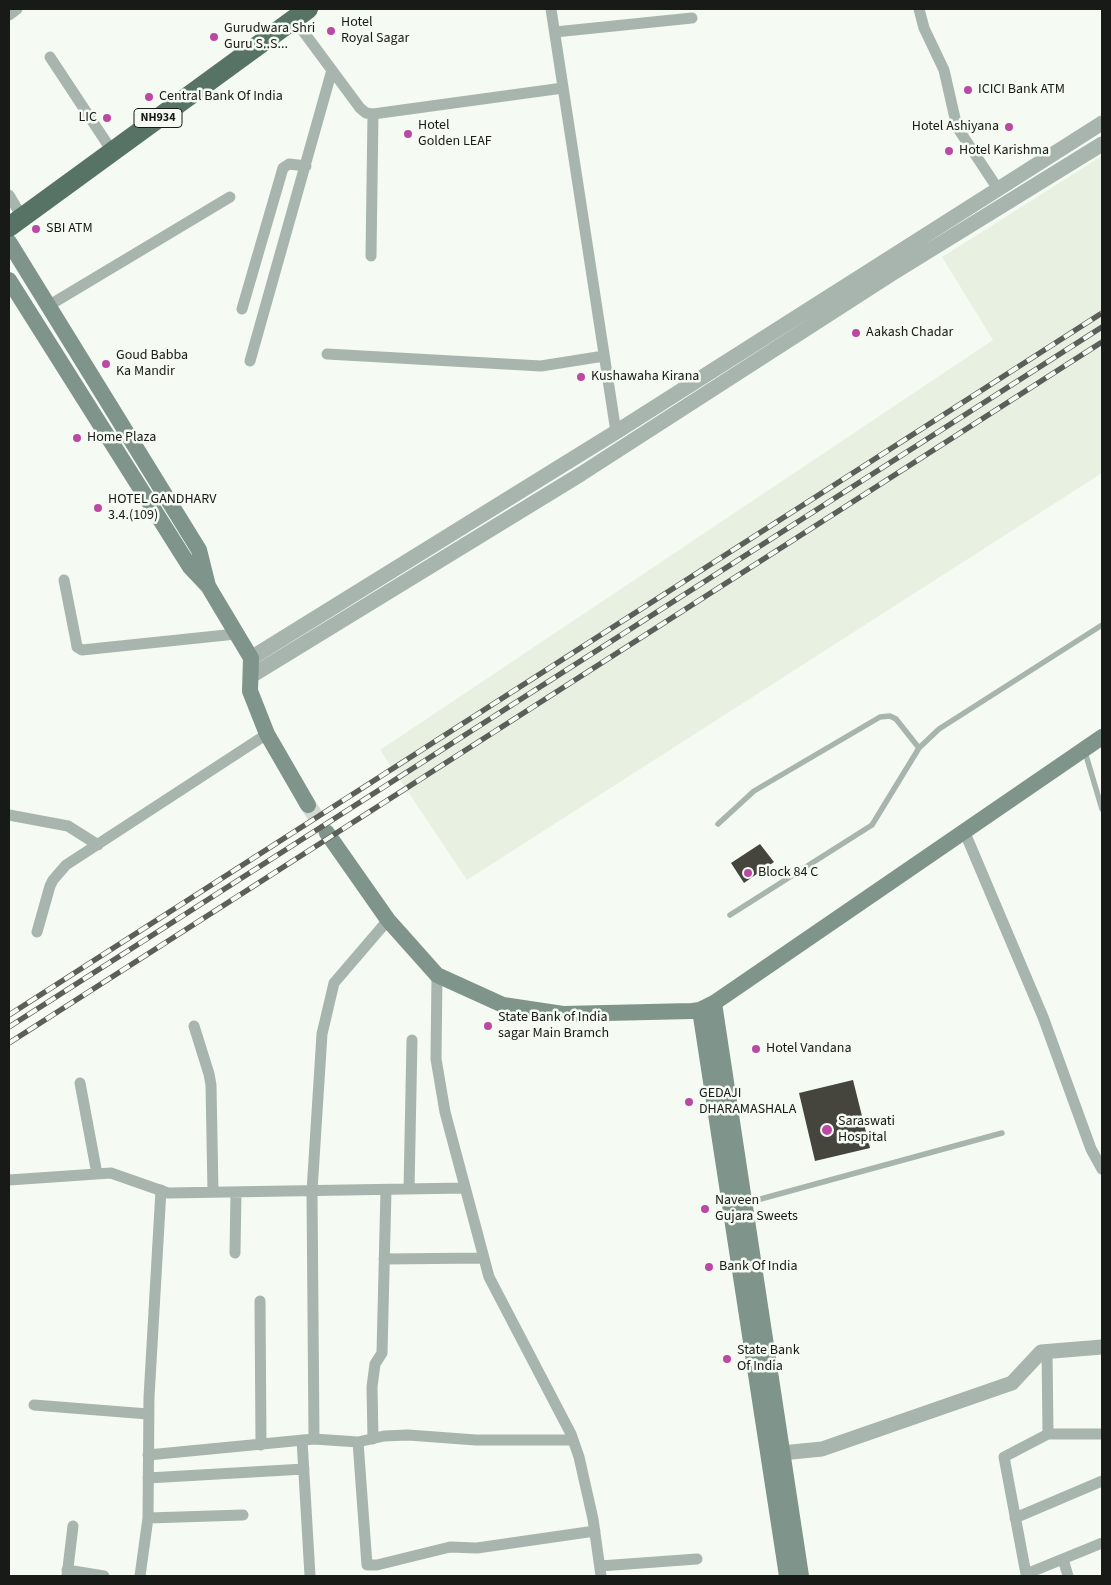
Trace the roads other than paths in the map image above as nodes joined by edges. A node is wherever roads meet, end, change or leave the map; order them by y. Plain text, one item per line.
1 (17, 9) edge
2 (551, 9) edge
3 (919, 9) edge
4 (301, 14) edge
5 (9, 15) edge
6 (692, 18) dead end
7 (555, 32) junction
8 (50, 57) dead end
9 (332, 70) junction
10 (563, 88) junction
11 (373, 114) junction
12 (1102, 123) edge
13 (1102, 144) edge
14 (112, 151) junction
15 (306, 166) junction
16 (998, 189) junction
17 (9, 195) edge
18 (230, 197) dead end
19 (16, 222) edge
20 (9, 242) edge
21 (371, 256) dead end
22 (9, 280) edge
23 (48, 306) junction
24 (242, 309) dead end
25 (327, 354) dead end
26 (604, 356) junction
27 (250, 361) dead end
28 (616, 432) junction
29 (64, 580) dead end
30 (208, 586) junction
31 (1102, 624) edge
32 (236, 634) junction
33 (251, 658) junction
34 (250, 676) junction
35 (267, 734) junction
36 (1102, 737) edge
37 (919, 748) junction
38 (1084, 750) junction
39 (308, 805) tunnel mouth
40 (1102, 809) edge
41 (9, 815) edge
42 (718, 824) dead end
43 (327, 833) tunnel mouth
44 (965, 833) junction
45 (98, 845) junction
46 (730, 916) dead end
47 (388, 920) junction
48 (37, 932) dead end
49 (436, 975) junction
50 (707, 1007) junction
51 (194, 1026) dead end
52 (412, 1040) dead end
53 (80, 1083) dead end
54 (1002, 1133) dead end
55 (1102, 1169) edge
56 (97, 1174) junction
57 (9, 1180) edge
58 (465, 1188) junction
59 (410, 1189) junction
60 (161, 1190) junction
61 (386, 1190) junction
62 (213, 1192) junction
63 (236, 1192) junction
64 (312, 1192) junction
65 (745, 1203) junction
66 (235, 1253) dead end
67 (484, 1258) junction
68 (384, 1259) junction
69 (260, 1300) dead end
70 (1102, 1347) edge
71 (1047, 1350) junction
72 (34, 1405) dead end
73 (148, 1414) junction
74 (1048, 1434) junction
75 (1102, 1434) edge
76 (373, 1439) junction
77 (308, 1440) junction
78 (573, 1440) junction
79 (358, 1442) junction
80 (261, 1444) junction
81 (776, 1454) junction
82 (148, 1455) junction
83 (304, 1469) junction
84 (148, 1478) junction
85 (1102, 1481) edge
86 (243, 1515) dead end
87 (148, 1518) junction
88 (1015, 1518) junction
89 (73, 1526) dead end
90 (595, 1531) junction
91 (1102, 1543) edge
92 (697, 1558) dead end
93 (1063, 1559) junction
94 (600, 1571) edge
95 (67, 1573) edge
96 (104, 1576) edge
97 (140, 1576) edge
98 (310, 1576) edge
99 (787, 1576) edge
100 (801, 1576) edge
101 (1068, 1576) edge

1 - 5 street
2 - 7 street
3 - 16 street
4 - 9 street
4 - 14 highway, NH934
6 - 7 street
7 - 10 street
8 - 14 street
9 - 11 street
9 - 15 street
10 - 11 street
10 - 26 street
11 - 21 street
12 - 16 street
13 - 34 street
14 - 19 highway, NH934
15 - 24 street
15 - 27 street
16 - 28 street
17 - 19 street
18 - 23 street
20 - 23 main road
22 - 30 main road
23 - 30 main road
25 - 26 street
26 - 28 street
28 - 33 street
29 - 32 street
30 - 32 main road
31 - 37 lane
32 - 33 main road
33 - 34 main road
34 - 35 main road
35 - 39 main road
35 - 45 street
36 - 38 main road
37 - 42 lane
37 - 46 lane
38 - 40 lane
38 - 44 main road
41 - 45 street
43 - 47 main road
44 - 50 main road
44 - 55 street
45 - 48 street
47 - 49 main road
47 - 64 street
49 - 50 main road
49 - 58 street
50 - 65 main road
50 - 81 main road
51 - 62 street
52 - 59 street
53 - 56 street
54 - 65 lane
56 - 57 street
56 - 60 street
58 - 59 street
58 - 67 street
59 - 61 street
60 - 62 street
60 - 73 street
61 - 64 street
61 - 68 street
62 - 63 street
63 - 64 street
63 - 66 street
64 - 77 street
65 - 81 main road
67 - 68 street
67 - 78 street
68 - 76 street
69 - 80 street
70 - 71 street
71 - 74 street
71 - 81 street
72 - 73 street
73 - 82 street
74 - 75 street
74 - 88 street
76 - 78 street
76 - 79 street
77 - 79 street
77 - 80 street
77 - 83 street
78 - 90 street
79 - 90 street
80 - 82 street
81 - 99 main road
81 - 100 main road
82 - 84 street
83 - 84 street
83 - 98 street
84 - 87 street
85 - 88 street
86 - 87 street
87 - 97 street
88 - 93 street
89 - 95 street
90 - 94 street
91 - 93 street
92 - 94 street
93 - 101 street
95 - 96 street

